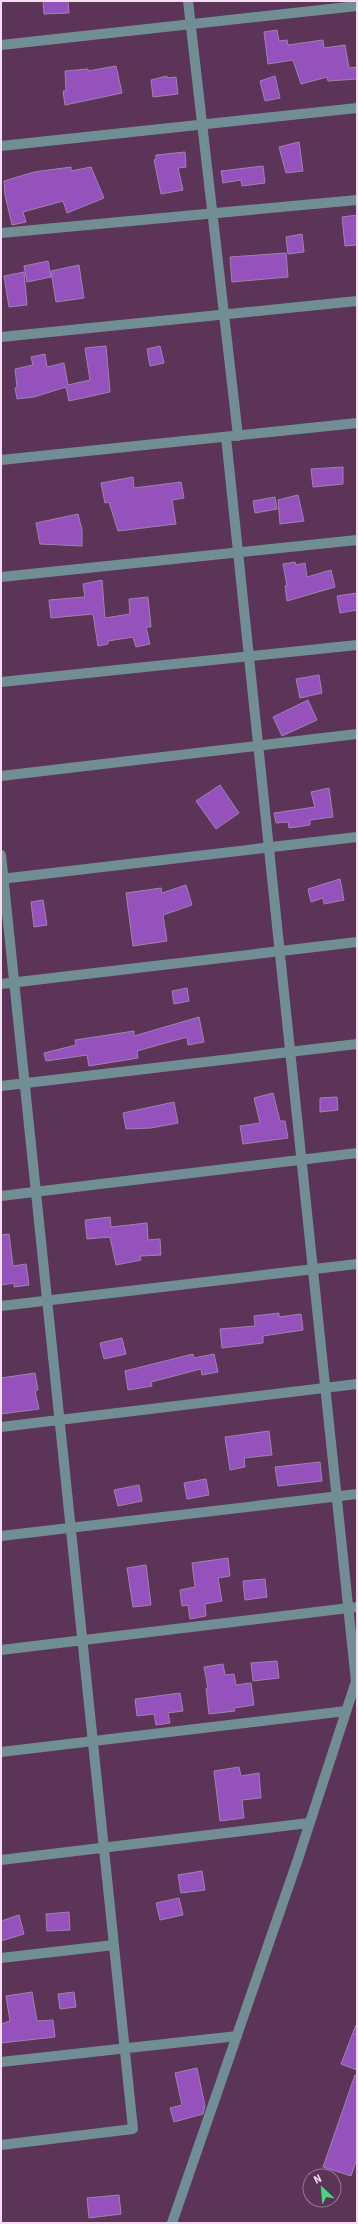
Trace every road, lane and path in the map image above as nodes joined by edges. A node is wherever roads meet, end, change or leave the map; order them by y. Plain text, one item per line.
1 (188, 1) edge
2 (357, 6) edge
3 (191, 24) junction
4 (1, 45) edge
5 (357, 108) edge
6 (202, 125) junction
7 (1, 146) edge
8 (357, 200) edge
9 (212, 214) junction
10 (1, 234) edge
11 (357, 301) edge
12 (224, 314) junction
13 (1, 337) edge
14 (357, 423) edge
15 (238, 436) junction
16 (226, 437) junction
17 (1, 460) edge
18 (357, 540) edge
19 (238, 553) junction
20 (1, 577) edge
21 (357, 645) edge
22 (249, 656) junction
23 (1, 682) edge
24 (357, 734) edge
25 (259, 745) junction
26 (1, 776) edge
27 (357, 837) edge
28 (269, 847) junction
29 (1, 855) edge
30 (2, 879) edge
31 (357, 942) edge
32 (280, 951) junction
33 (14, 982) junction
34 (1, 984) edge
35 (357, 1044) edge
36 (290, 1052) junction
37 (25, 1083) junction
38 (1, 1086) edge
39 (357, 1153) edge
40 (302, 1160) junction
41 (36, 1192) junction
42 (1, 1196) edge
43 (357, 1264) edge
44 (313, 1269) junction
45 (47, 1301) junction
46 (1, 1306) edge
47 (357, 1384) edge
48 (325, 1388) junction
49 (60, 1420) junction
50 (1, 1426) edge
51 (357, 1494) edge
52 (336, 1496) junction
53 (71, 1528) junction
54 (1, 1536) edge
55 (353, 1608) edge
56 (82, 1640) junction
57 (1, 1650) edge
58 (356, 1680) edge
59 (346, 1711) junction
60 (93, 1741) junction
61 (1, 1752) edge
62 (309, 1823) junction
63 (104, 1847) junction
64 (1, 1860) edge
65 (114, 1945) junction
66 (1, 1958) edge
67 (236, 2036) junction
68 (125, 2049) junction
69 (1, 2062) edge
70 (1, 2145) edge
71 (172, 2223) edge

1 - 3 street
2 - 3 street
3 - 4 street
3 - 6 street
5 - 6 street
6 - 7 street
6 - 9 street
8 - 9 street
9 - 10 street
9 - 12 street
11 - 12 street
12 - 13 street
12 - 15 street
14 - 15 street
15 - 16 street
16 - 17 street
16 - 19 street
18 - 19 street
19 - 20 street
19 - 22 street
21 - 22 street
22 - 23 street
22 - 25 street
24 - 25 street
25 - 26 street
25 - 28 street
27 - 28 street
28 - 30 street
28 - 32 street
29 - 30 street
30 - 33 street
31 - 32 street
32 - 33 street
32 - 36 street
33 - 34 street
33 - 37 street
35 - 36 street
36 - 37 street
36 - 40 street
37 - 38 street
37 - 41 street
39 - 40 street
40 - 41 street
40 - 44 street
41 - 42 street
41 - 45 street
43 - 44 street
44 - 45 street
44 - 48 street
45 - 46 street
45 - 49 street
47 - 48 street
48 - 49 street
48 - 52 street
49 - 50 street
49 - 53 street
51 - 52 street
52 - 53 street
52 - 55 street
53 - 54 street
53 - 56 street
55 - 56 street
55 - 58 street
56 - 57 street
56 - 60 street
58 - 59 street
59 - 60 street
59 - 62 street
60 - 61 street
60 - 63 street
62 - 63 street
62 - 67 street
63 - 64 street
63 - 65 street
65 - 66 street
65 - 68 street
67 - 68 street
67 - 71 street
68 - 69 street
68 - 70 street

